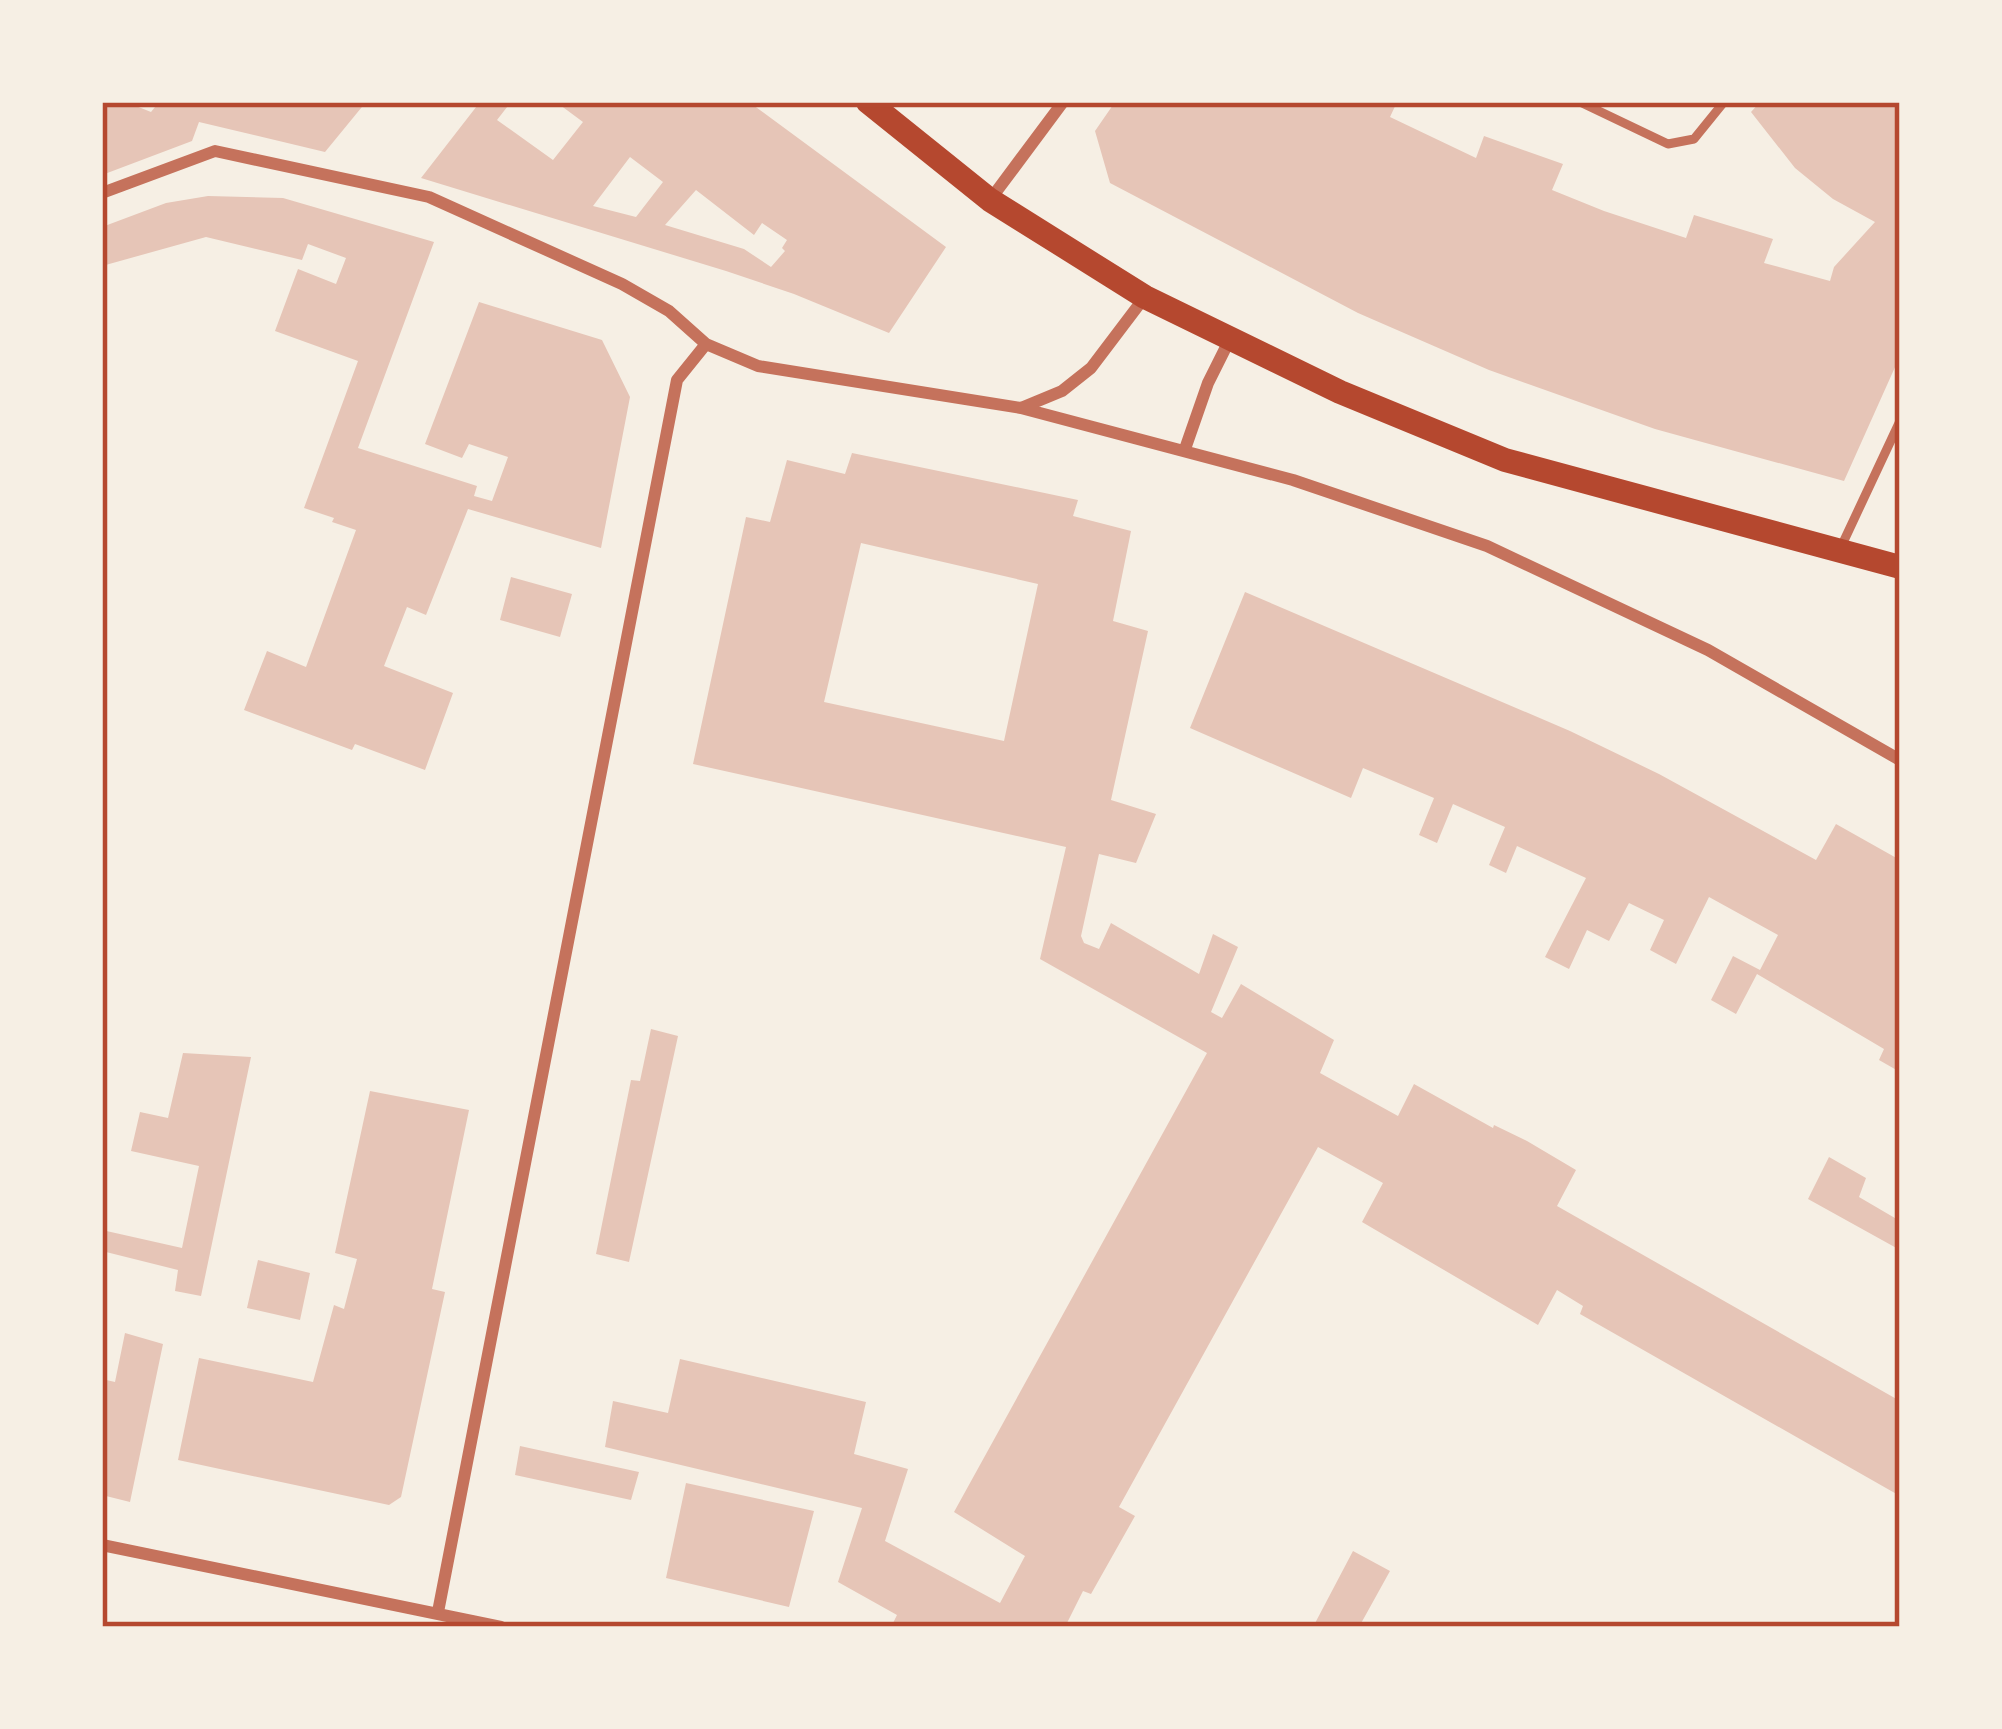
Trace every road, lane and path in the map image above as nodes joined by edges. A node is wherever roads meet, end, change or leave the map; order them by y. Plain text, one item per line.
1 (868, 102) edge
2 (1063, 102) edge
3 (1580, 102) edge
4 (1724, 102) edge
5 (102, 193) edge
6 (990, 200) junction
7 (1145, 297) junction
8 (1230, 339) junction
9 (706, 344) junction
10 (1021, 408) junction
11 (1900, 421) edge
12 (1185, 449) junction
13 (1839, 552) junction
14 (1900, 567) edge
15 (1900, 760) edge
16 (102, 1545) edge
17 (438, 1612) junction
18 (501, 1627) edge

1 - 6 main road
2 - 6 street
3 - 4 lane
5 - 9 street
6 - 7 main road
7 - 8 main road
7 - 10 street
8 - 12 street
8 - 13 main road
9 - 10 street
9 - 17 street
10 - 12 street
11 - 13 lane
12 - 15 street
13 - 14 main road
16 - 17 street
17 - 18 street

